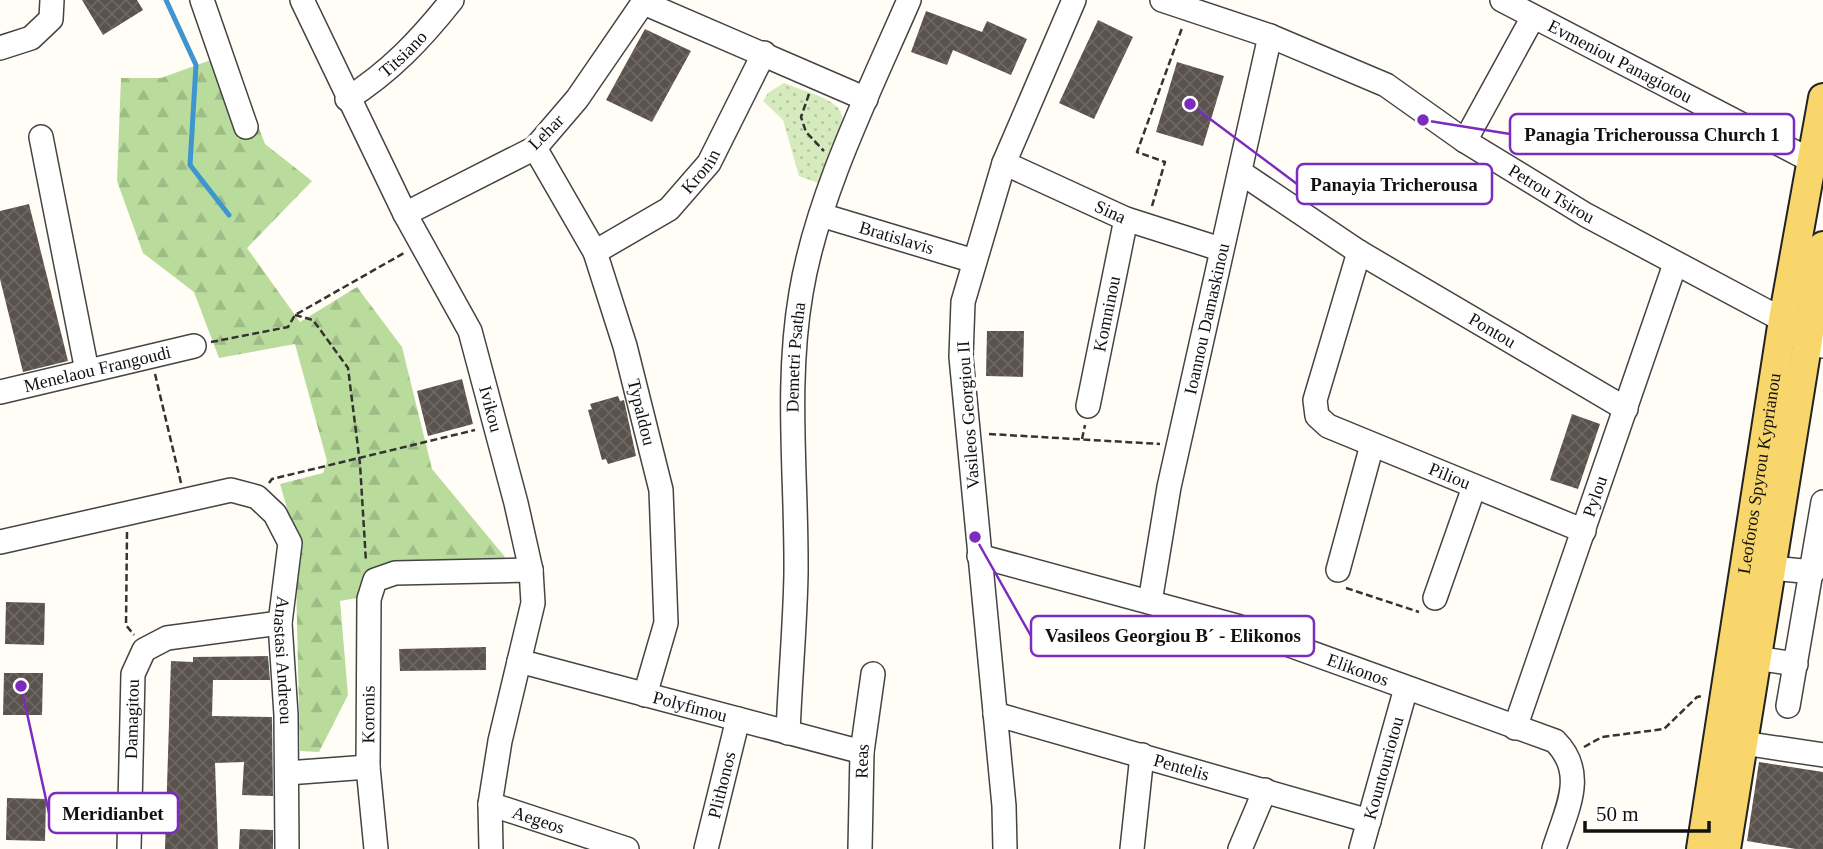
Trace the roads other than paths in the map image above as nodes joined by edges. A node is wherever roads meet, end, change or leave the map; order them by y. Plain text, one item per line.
1 (52, 0) edge
2 (202, 0) edge
3 (302, 0) edge
4 (452, 0) edge
5 (909, 0) edge
6 (1074, 0) edge
7 (1162, 0) edge
8 (1502, 0) edge
9 (644, 1) edge
10 (1533, 17) junction
11 (1270, 36) junction
12 (0, 48) edge
13 (764, 53) junction
14 (1823, 98) edge
15 (347, 99) junction
16 (866, 99) junction
17 (246, 127) dead end
18 (41, 136) dead end
19 (1465, 141) junction
20 (535, 148) junction
21 (1812, 161) junction
22 (1004, 163) junction
23 (1240, 172) junction
24 (405, 214) junction
25 (821, 215) junction
26 (1136, 223) junction
27 (1823, 246) edge
28 (1220, 249) junction
29 (595, 252) junction
30 (1359, 252) junction
31 (974, 261) junction
32 (1675, 264) junction
33 (1783, 320) junction
34 (1816, 343) edge
35 (194, 346) road end
36 (86, 371) junction
37 (0, 392) edge
38 (1088, 406) dead end
39 (1626, 409) junction
40 (1373, 445) junction
41 (1474, 487) junction
42 (1823, 502) edge
43 (1584, 531) junction
44 (0, 542) edge
45 (979, 556) junction
46 (1771, 568) junction
47 (531, 570) junction
48 (1338, 570) road end
49 (1813, 572) junction
50 (1436, 598) road end
51 (1150, 602) junction
52 (280, 624) junction
53 (1755, 658) junction
54 (519, 661) junction
55 (1796, 664) junction
56 (873, 674) dead end
57 (1406, 688) junction
58 (645, 695) junction
59 (1788, 706) dead end
60 (995, 714) junction
61 (738, 719) junction
62 (1515, 728) junction
63 (788, 733) junction
64 (1743, 743) junction
65 (862, 752) junction
66 (1142, 755) junction
67 (1823, 755) edge
68 (368, 767) junction
69 (287, 773) junction
70 (1265, 790) junction
71 (490, 804) junction
72 (1369, 821) junction
73 (129, 849) edge
74 (287, 849) edge
75 (376, 849) edge
76 (491, 849) edge
77 (627, 849) edge
78 (706, 849) edge
79 (860, 849) edge
80 (1005, 849) edge
81 (1132, 849) edge
82 (1240, 849) edge
83 (1361, 849) edge
84 (1554, 849) edge
85 (1701, 849) edge
86 (1726, 849) edge

1 - 12 street
2 - 17 street
3 - 15 street, Ivikou
4 - 15 street, Titsiano
5 - 16 street, Demetri Psatha
6 - 22 street, Vasileos Georgiou II
7 - 11 street, Petrou Tsirou
8 - 10 street, Evmeniou Panagiotou
9 - 13 street
9 - 20 street, Lehar
10 - 19 street
10 - 21 street, Evmeniou Panagiotou
11 - 19 street, Petrou Tsirou
11 - 23 street, Ioannou Damaskinou
13 - 16 street
13 - 29 street, Kronin
14 - 21 main road, Leoforos Spyrou Kyprianou
15 - 24 street, Ivikou
16 - 25 street, Demetri Psatha
18 - 36 street
19 - 32 street, Petrou Tsirou
20 - 24 street, Lehar
20 - 29 street, Typaldou
21 - 33 main road, Leoforos Spyrou Kyprianou
22 - 26 street, Sina
22 - 31 street, Vasileos Georgiou II
23 - 28 street, Ioannou Damaskinou
23 - 30 street, Pontou
24 - 47 street, Ivikou
25 - 31 street, Bratislavis
25 - 63 street, Demetri Psatha
26 - 28 street, Sina
26 - 38 street, Komninou
27 - 34 main road, Leoforos Spyrou Kyprianou
28 - 51 street, Ioannou Damaskinou
29 - 58 street, Typaldou
30 - 39 street, Pontou
30 - 40 street, Piliou
31 - 45 street, Vasileos Georgiou II
32 - 33 street, Petrou Tsirou
32 - 39 street, Pylou
33 - 34 street, Petrou Tsirou
33 - 85 main road, Leoforos Spyrou Kyprianou
34 - 46 main road, Leoforos Spyrou Kyprianou
35 - 36 street, Menelaou Frangoudi
36 - 37 street, Menelaou Frangoudi
39 - 43 street, Pylou
40 - 41 street, Piliou
40 - 48 street
41 - 43 street, Piliou
41 - 50 street
42 - 49 street
43 - 62 street, Pylou
44 - 52 street, Anastasi Andreou
45 - 51 street, Elikonos
45 - 60 street, Vasileos Georgiou II
46 - 49 street
46 - 53 main road, Leoforos Spyrou Kyprianou
47 - 54 street, Ivikou
47 - 68 street, Koronis
49 - 55 street
51 - 57 street, Elikonos
52 - 69 street, Anastasi Andreou
52 - 73 street, Damagitou
53 - 55 street
53 - 64 main road, Leoforos Spyrou Kyprianou
54 - 58 street, Polyfimou
54 - 71 street, Ivikou
55 - 59 street
56 - 65 street, Reas
57 - 62 street, Elikonos
57 - 72 street, Kountouriotou
58 - 61 street, Polyfimou
60 - 66 street, Pentelis
60 - 80 street, Vasileos Georgiou II
61 - 63 street, Polyfimou
61 - 78 street, Plithonos
62 - 84 street, Elikonos
63 - 65 street, Polyfimou
64 - 67 street
64 - 86 main road, Leoforos Spyrou Kyprianou
65 - 79 street, Reas
66 - 70 street, Pentelis
66 - 81 street
68 - 69 street
68 - 75 street, Koronis
69 - 74 street, Anastasi Andreou
70 - 72 street, Pentelis
70 - 82 street
71 - 76 street, Ivikou
71 - 77 street, Aegeos
72 - 83 street, Kountouriotou

